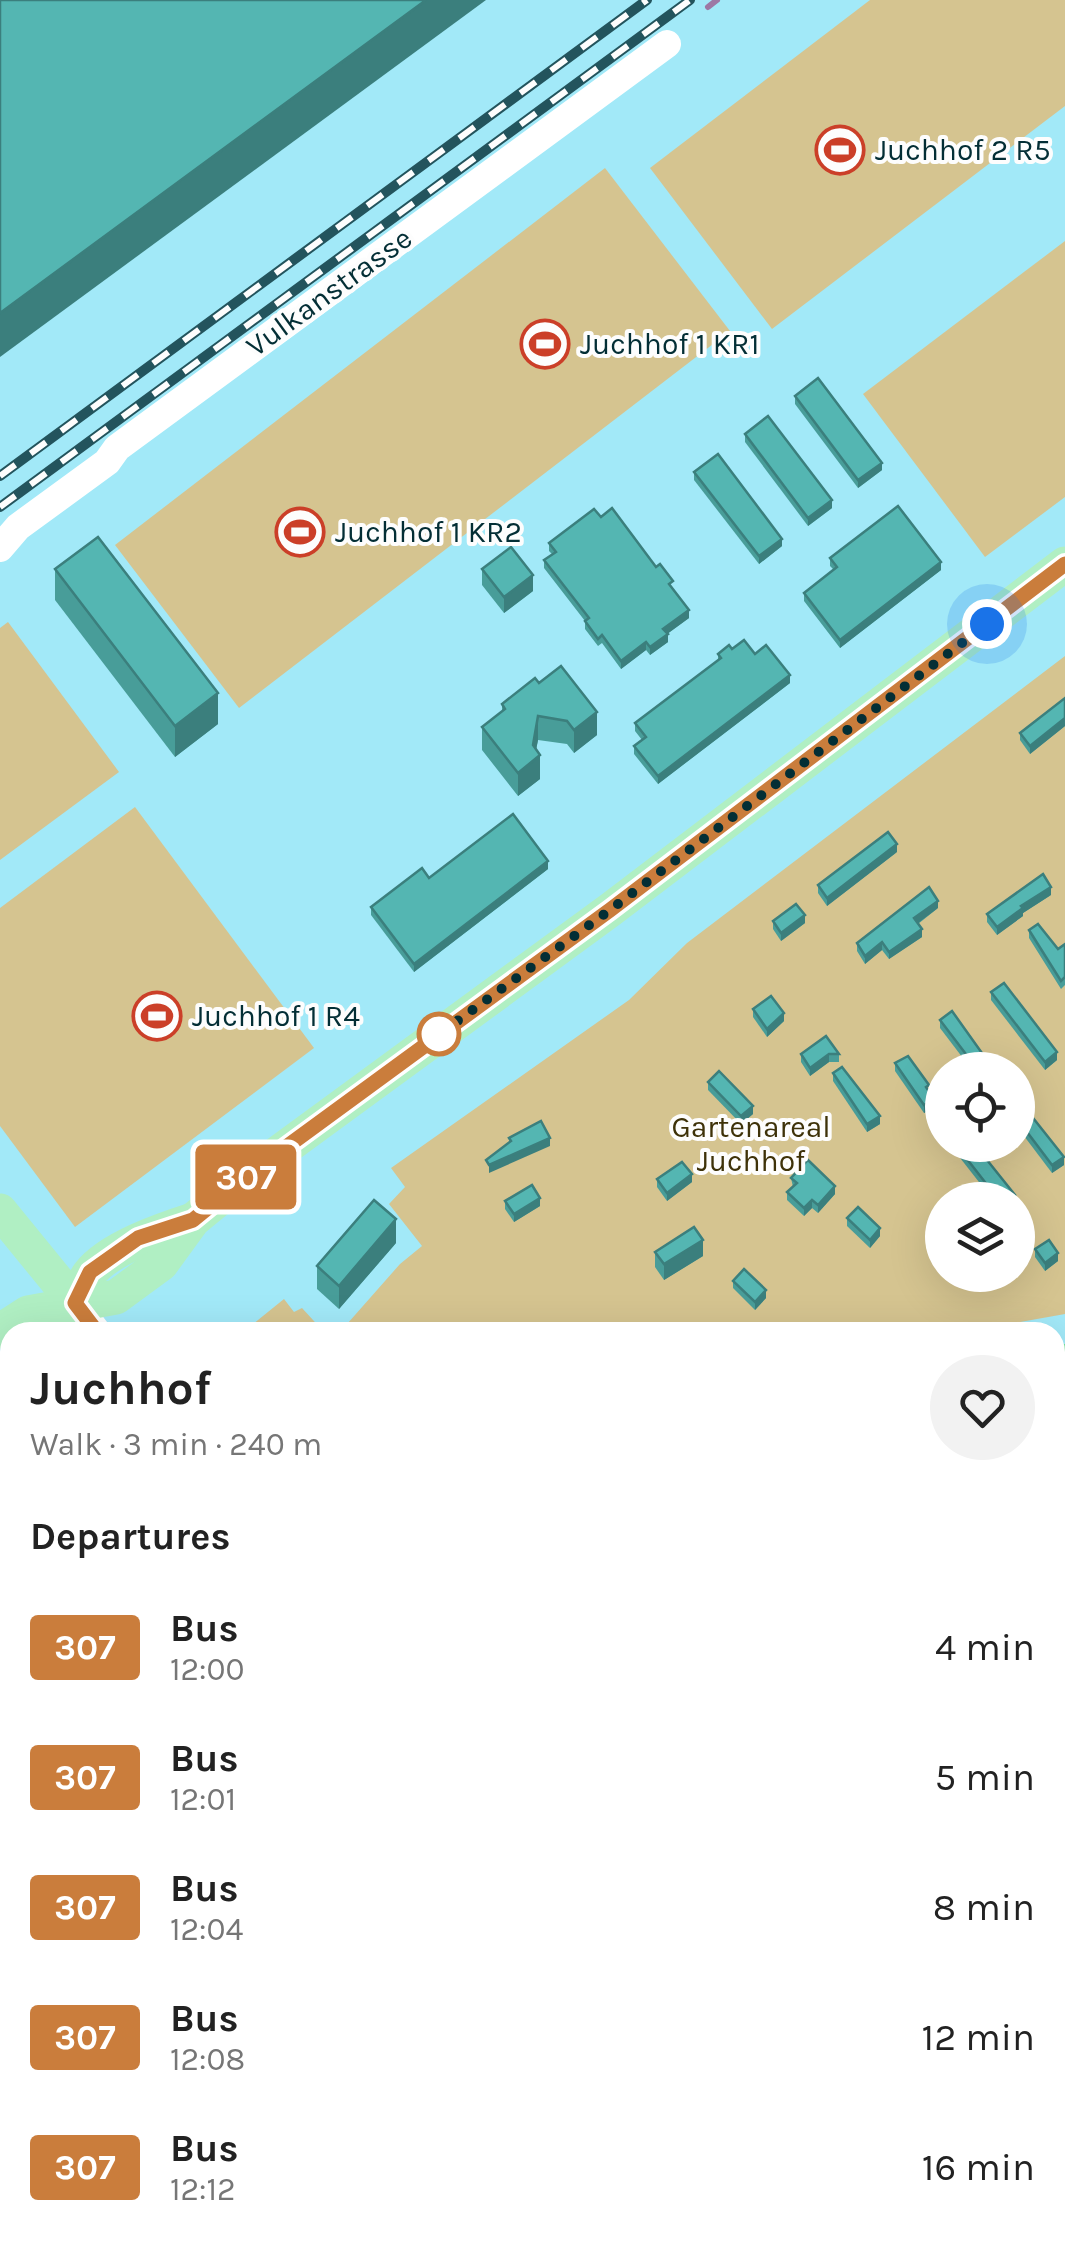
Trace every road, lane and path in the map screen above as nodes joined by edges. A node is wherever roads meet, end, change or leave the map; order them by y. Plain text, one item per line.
1 (668, 44) dead end
2 (0, 548) edge
3 (1065, 564) edge
4 (0, 1211) edge
5 (75, 1303) junction
6 (14, 1322) edge
7 (89, 1322) edge

1 - 2 street, Vulkanstrasse
3 - 5 main road
4 - 5 main road
5 - 6 main road
5 - 7 street

